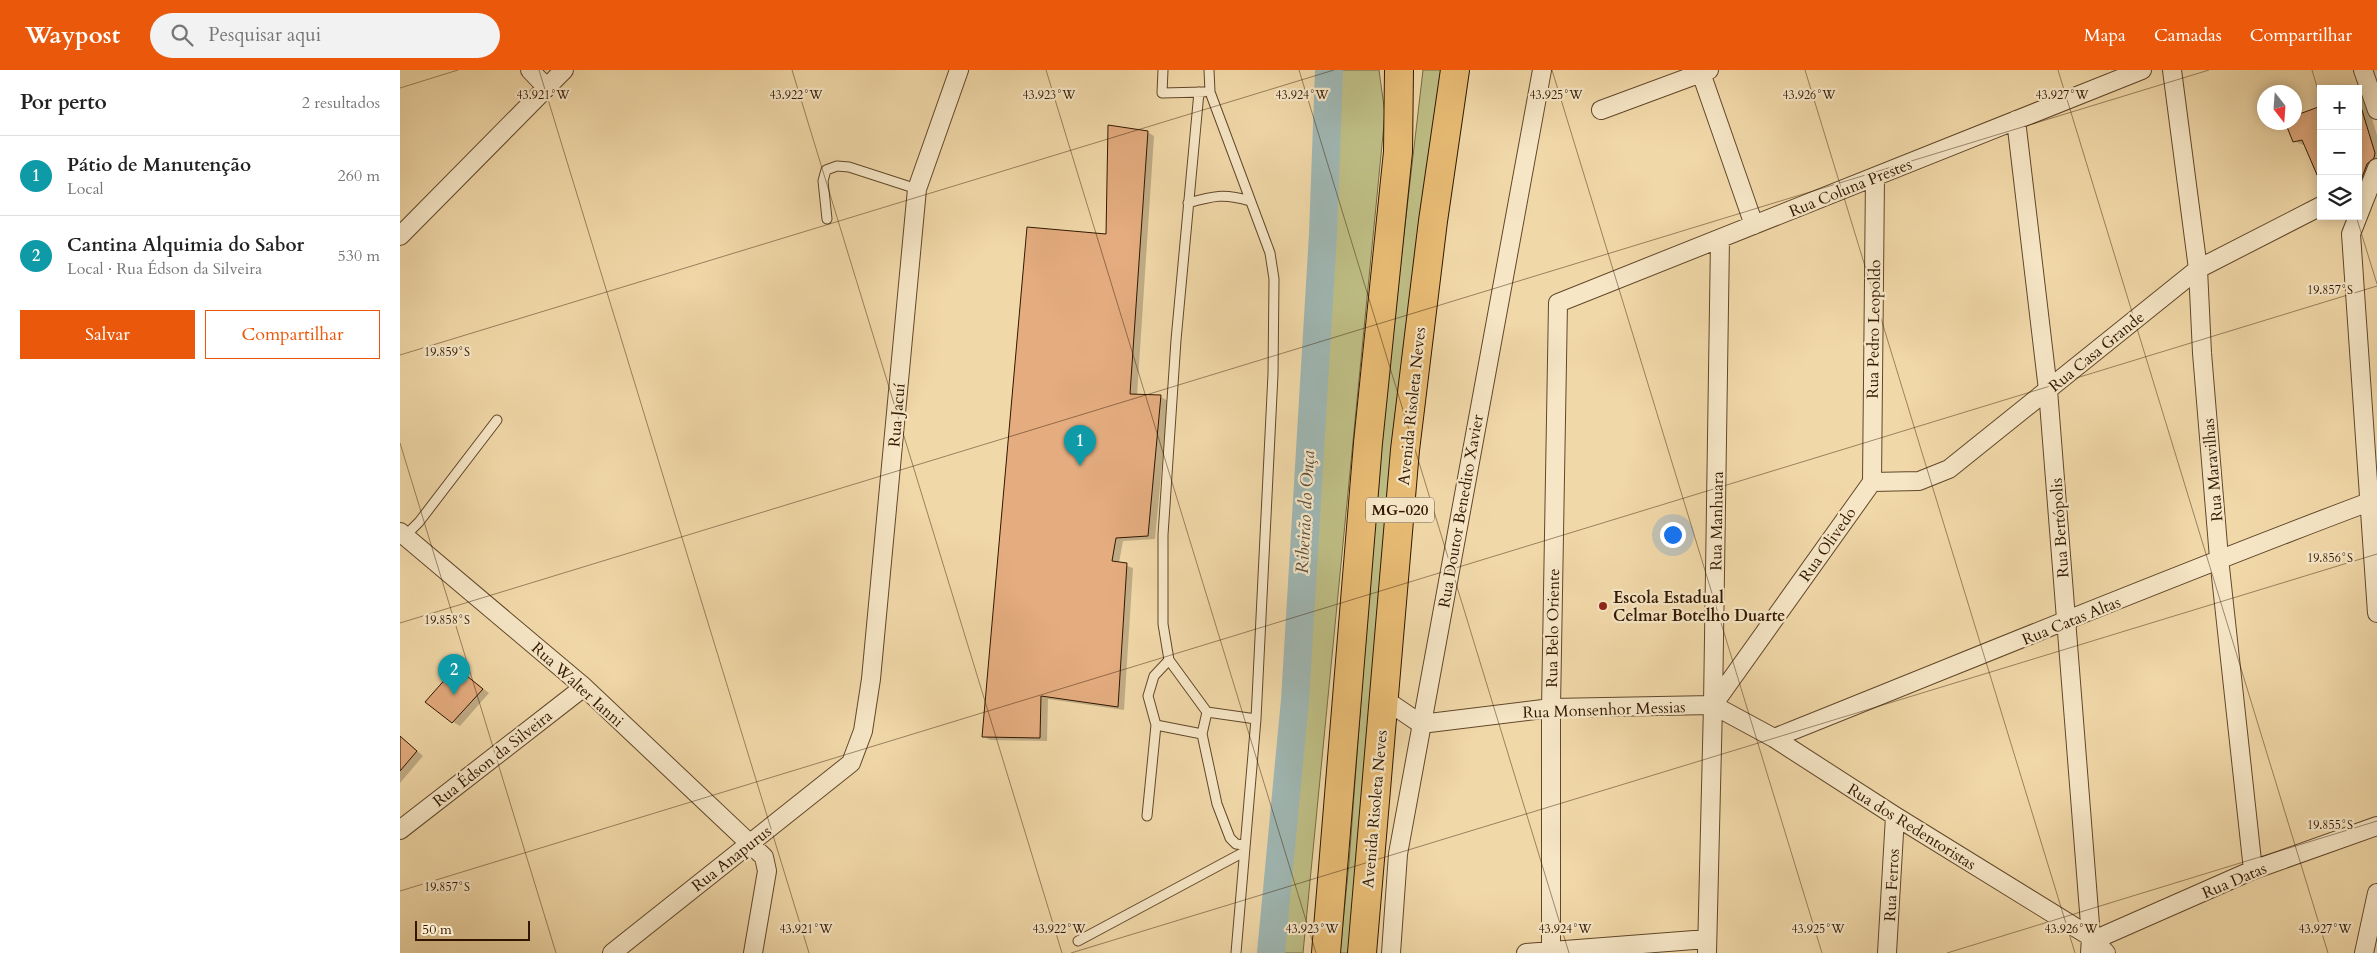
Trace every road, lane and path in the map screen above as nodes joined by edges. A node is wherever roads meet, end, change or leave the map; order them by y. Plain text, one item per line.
1 (530, 70) edge
2 (564, 70) edge
3 (959, 70) edge
4 (1163, 70) edge
5 (1209, 70) edge
6 (1399, 70) edge
7 (1411, 70) edge
8 (1455, 70) edge
9 (1542, 70) edge
10 (2142, 70) edge
11 (2172, 70) edge
12 (2362, 70) edge
13 (1703, 71) edge
14 (546, 87) junction
15 (1199, 92) junction
16 (1210, 92) junction
17 (1601, 110) dead end
18 (2377, 110) edge
19 (2016, 120) junction
20 (1398, 152) junction
21 (2377, 168) edge
22 (1875, 177) junction
23 (917, 189) junction
24 (2364, 191) edge
25 (1250, 201) junction
26 (1188, 203) junction
27 (2317, 208) edge
28 (827, 219) dead end
29 (1754, 225) junction
30 (400, 236) edge
31 (1720, 239) junction
32 (2198, 269) junction
33 (1558, 303) joint
34 (2048, 390) junction
35 (497, 420) dead end
36 (1872, 482) junction
37 (2369, 502) junction
38 (402, 534) edge
39 (2219, 558) junction
40 (2377, 613) edge
41 (2066, 622) junction
42 (1169, 660) junction
43 (584, 687) junction
44 (1384, 699) junction
45 (1713, 705) junction
46 (1551, 708) junction
47 (1208, 712) junction
48 (1256, 719) junction
49 (1421, 724) junction
50 (1156, 725) junction
51 (1202, 734) junction
52 (1774, 738) junction
53 (851, 763) joint
54 (1147, 816) dead end
55 (1895, 816) junction
56 (2377, 826) edge
57 (400, 830) edge
58 (750, 843) junction
59 (1244, 849) junction
60 (2253, 870) junction
61 (2377, 893) edge
62 (1078, 941) dead end
63 (2092, 943) edge
64 (1707, 946) edge
65 (1551, 952) edge
66 (612, 953) edge
67 (753, 953) edge
68 (1236, 953) edge
69 (1326, 953) edge
70 (1362, 953) edge
71 (1391, 953) edge
72 (1526, 953) edge
73 (1888, 953) edge
74 (2106, 953) edge
75 (2364, 953) edge

1 - 14 street
2 - 14 street
3 - 23 street, Rua Jacuí
4 - 15 lane
5 - 16 lane
6 - 20 highway, MG-020
7 - 20 highway
8 - 44 highway, Avenida Risoleta Neves / MG-020
9 - 49 street, Rua Doutor Benedito Xavier
10 - 19 street, Rua Coluna Prestes
11 - 32 street, Rua Maravilhas
12 - 18 street
13 - 17 street
13 - 29 street
14 - 30 street
15 - 16 lane
15 - 26 lane
16 - 25 lane
19 - 22 street, Rua Coluna Prestes
19 - 34 street, Rua Bertópolis
20 - 69 highway, MG-020
21 - 24 street
22 - 29 street, Rua Coluna Prestes
22 - 36 street, Rua Pedro Leopoldo
23 - 28 lane
23 - 53 street, Rua Jacuí
24 - 37 street
25 - 26 lane
25 - 48 lane
26 - 42 lane
27 - 32 street, Rua Casa Grande
29 - 31 street, Rua Coluna Prestes
31 - 33 street, Rua Coluna Prestes
31 - 45 street, Rua Manhuara
32 - 34 street, Rua Casa Grande
32 - 39 street, Rua Maravilhas
33 - 46 street, Rua Belo Oriente
34 - 36 street, Rua Casa Grande
34 - 41 street, Rua Bertópolis
35 - 38 lane
36 - 45 street, Rua Olivedo
37 - 39 street, Rua Catas Altas
37 - 40 street
38 - 43 street, Rua Walter Ianni
39 - 41 street, Rua Catas Altas
39 - 60 street, Rua Maravilhas
41 - 52 street, Rua Catas Altas
41 - 63 street, Rua Bertópolis
42 - 47 lane
42 - 50 lane
43 - 57 street, Rua Édson da Silveira
43 - 58 street, Rua Walter Ianni
44 - 49 street
44 - 70 highway, Avenida Risoleta Neves / MG-020
45 - 46 street, Rua Monsenhor Messias
45 - 52 street, Rua dos Redentoristas
45 - 64 street, Rua Manhuara
46 - 49 street, Rua Monsenhor Messias
46 - 65 street, Rua Belo Oriente
47 - 48 lane
47 - 51 lane
48 - 59 lane
49 - 71 street, Rua Doutor Benedito Xavier
50 - 51 lane
50 - 54 lane
51 - 59 lane
52 - 55 street, Rua dos Redentoristas
53 - 58 street, Rua Anapurus
55 - 63 street, Rua dos Redentoristas
55 - 73 street, Rua Ferros
56 - 60 street, Rua Datas
58 - 66 street, Rua Anapurus
58 - 67 street, Rua Walter Ianni
59 - 62 lane
59 - 68 lane
60 - 63 street, Rua Datas
61 - 75 street
63 - 74 street, Rua dos Redentoristas
64 - 65 street
65 - 72 street

